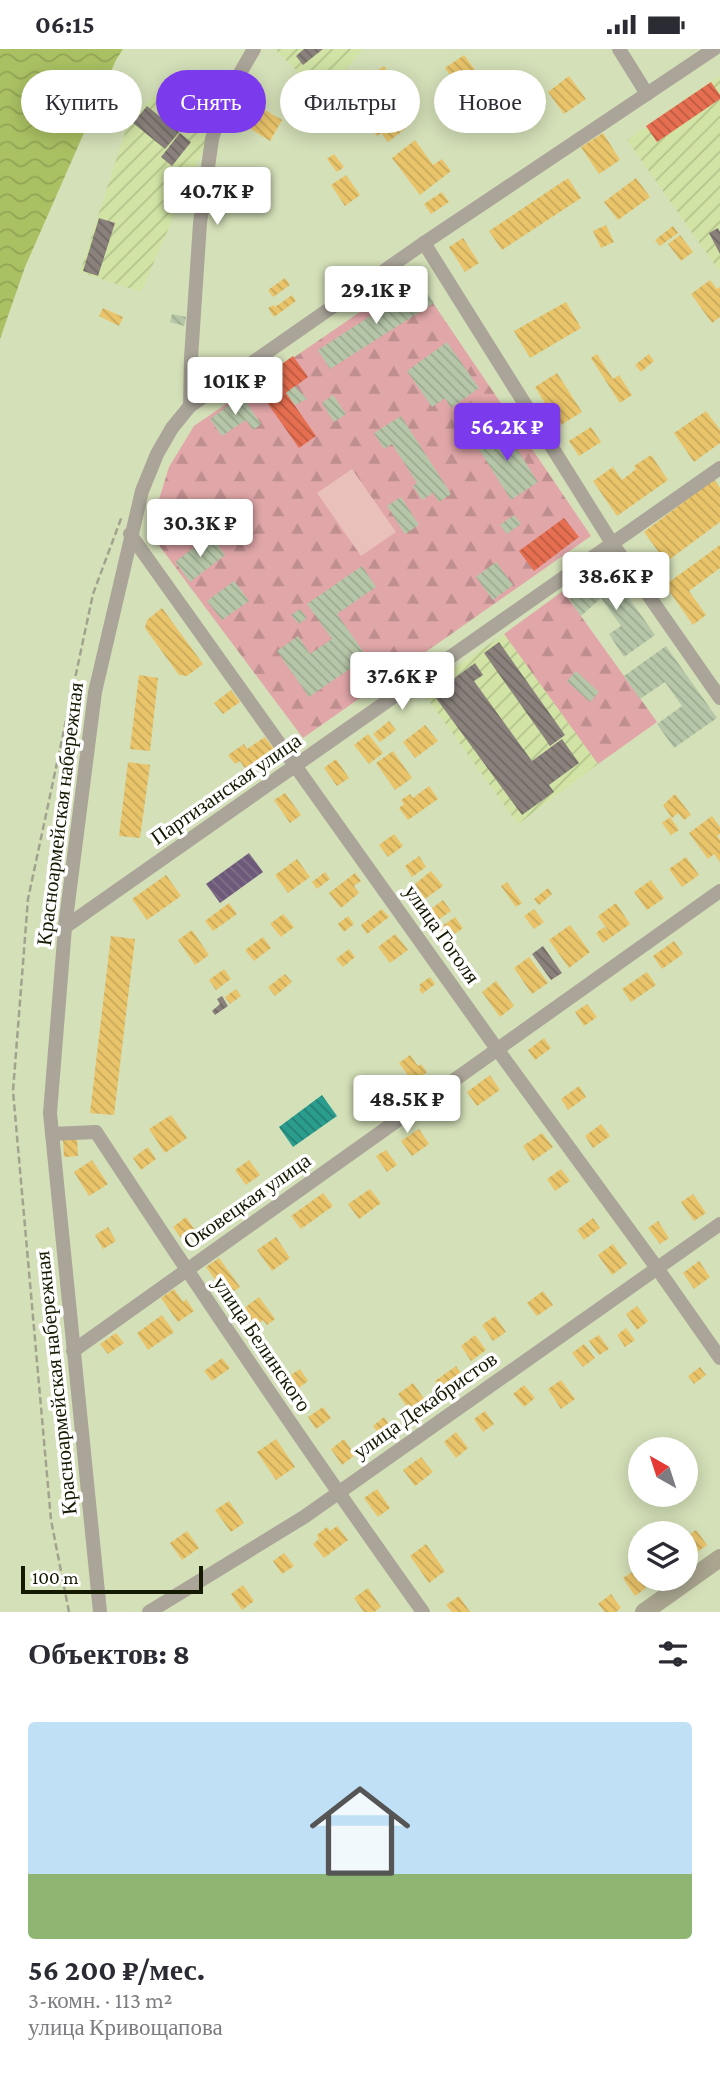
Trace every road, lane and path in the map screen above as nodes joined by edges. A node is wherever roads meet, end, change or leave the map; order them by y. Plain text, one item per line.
1 (254, 49) edge
2 (619, 49) edge
3 (714, 49) edge
4 (647, 94) junction
5 (424, 243) junction
6 (190, 406) junction
7 (720, 468) edge
8 (130, 534) junction
9 (612, 543) junction
10 (720, 698) edge
11 (296, 764) junction
12 (720, 891) edge
13 (65, 926) junction
14 (497, 1049) junction
15 (52, 1134) junction
16 (720, 1224) edge
17 (657, 1268) junction
18 (186, 1270) junction
19 (73, 1350) junction
20 (720, 1358) edge
21 (338, 1493) junction
22 (720, 1558) edge
23 (100, 1612) edge
24 (149, 1612) edge
25 (423, 1612) edge
26 (644, 1612) edge

1 - 6 street
2 - 4 street
3 - 4 street, Красноармейская набережная
4 - 5 street, Красноармейская набережная
5 - 6 street, Красноармейская набережная
5 - 9 street
6 - 8 street, Красноармейская набережная
7 - 9 street, Партизанская улица
8 - 11 street, улица Гоголя
8 - 13 street, Красноармейская набережная
9 - 10 street
9 - 11 street, Партизанская улица
11 - 13 street, Партизанская улица
11 - 14 street, улица Гоголя
12 - 14 street, Оковецкая улица
13 - 15 street, Красноармейская набережная
14 - 17 street, улица Гоголя
14 - 18 street, Оковецкая улица
15 - 18 street, улица Белинского
15 - 19 street, Красноармейская набережная
16 - 17 street, улица Декабристов
17 - 20 street, улица Гоголя
17 - 21 street, улица Декабристов
18 - 19 street, Оковецкая улица
18 - 21 street, улица Белинского
19 - 23 street, Красноармейская набережная
21 - 24 street, улица Декабристов
21 - 25 street, улица Белинского
22 - 26 main road

